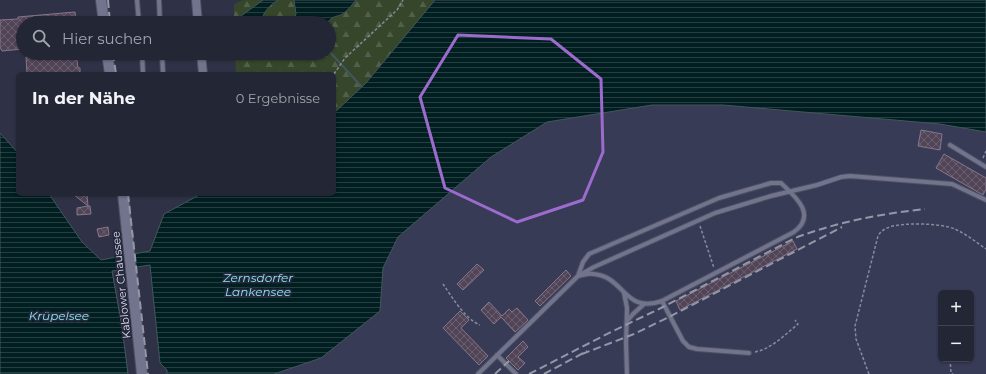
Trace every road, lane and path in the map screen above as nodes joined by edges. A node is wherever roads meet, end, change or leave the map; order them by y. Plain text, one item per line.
1 (101, 0) edge
2 (137, 0) edge
3 (159, 0) edge
4 (196, 0) edge
5 (404, 0) edge
6 (103, 16) edge
7 (139, 16) edge
8 (160, 16) edge
9 (197, 16) edge
10 (108, 60) edge
11 (142, 60) edge
12 (162, 60) edge
13 (202, 60) edge
14 (110, 72) edge
15 (143, 72) edge
16 (163, 72) edge
17 (203, 72) edge
18 (335, 72) edge
19 (950, 145) dead end
20 (986, 151) edge
21 (980, 164) junction
22 (986, 167) edge
23 (789, 191) junction
24 (123, 196) edge
25 (986, 200) edge
26 (698, 221) junction
27 (986, 249) edge
28 (716, 273) junction
29 (578, 276) junction
30 (443, 284) dead end
31 (623, 291) junction
32 (662, 301) junction
33 (644, 304) junction
34 (795, 320) dead end
35 (627, 322) junction
36 (480, 325) dead end
37 (749, 353) joint
38 (498, 356) junction
39 (950, 362) edge
40 (951, 373) edge
41 (142, 374) edge
42 (478, 374) edge
43 (516, 374) edge
44 (627, 374) edge
45 (869, 374) edge

1 - 6 street
2 - 7 lane
3 - 8 lane
4 - 9 street
5 - 18 path
10 - 14 street
11 - 15 lane
12 - 16 lane
13 - 17 street
19 - 21 lane
20 - 21 path
21 - 22 lane
23 - 25 lane
23 - 26 lane
23 - 28 lane
23 - 29 lane
24 - 41 street, Kablower Chaussee
26 - 28 path
26 - 29 lane
27 - 45 path
28 - 32 lane
29 - 31 lane
29 - 38 lane
30 - 36 path
31 - 33 lane
31 - 35 lane
32 - 33 lane
32 - 37 lane
33 - 35 lane
34 - 37 path
35 - 44 lane
38 - 42 lane
38 - 43 lane
39 - 40 path

